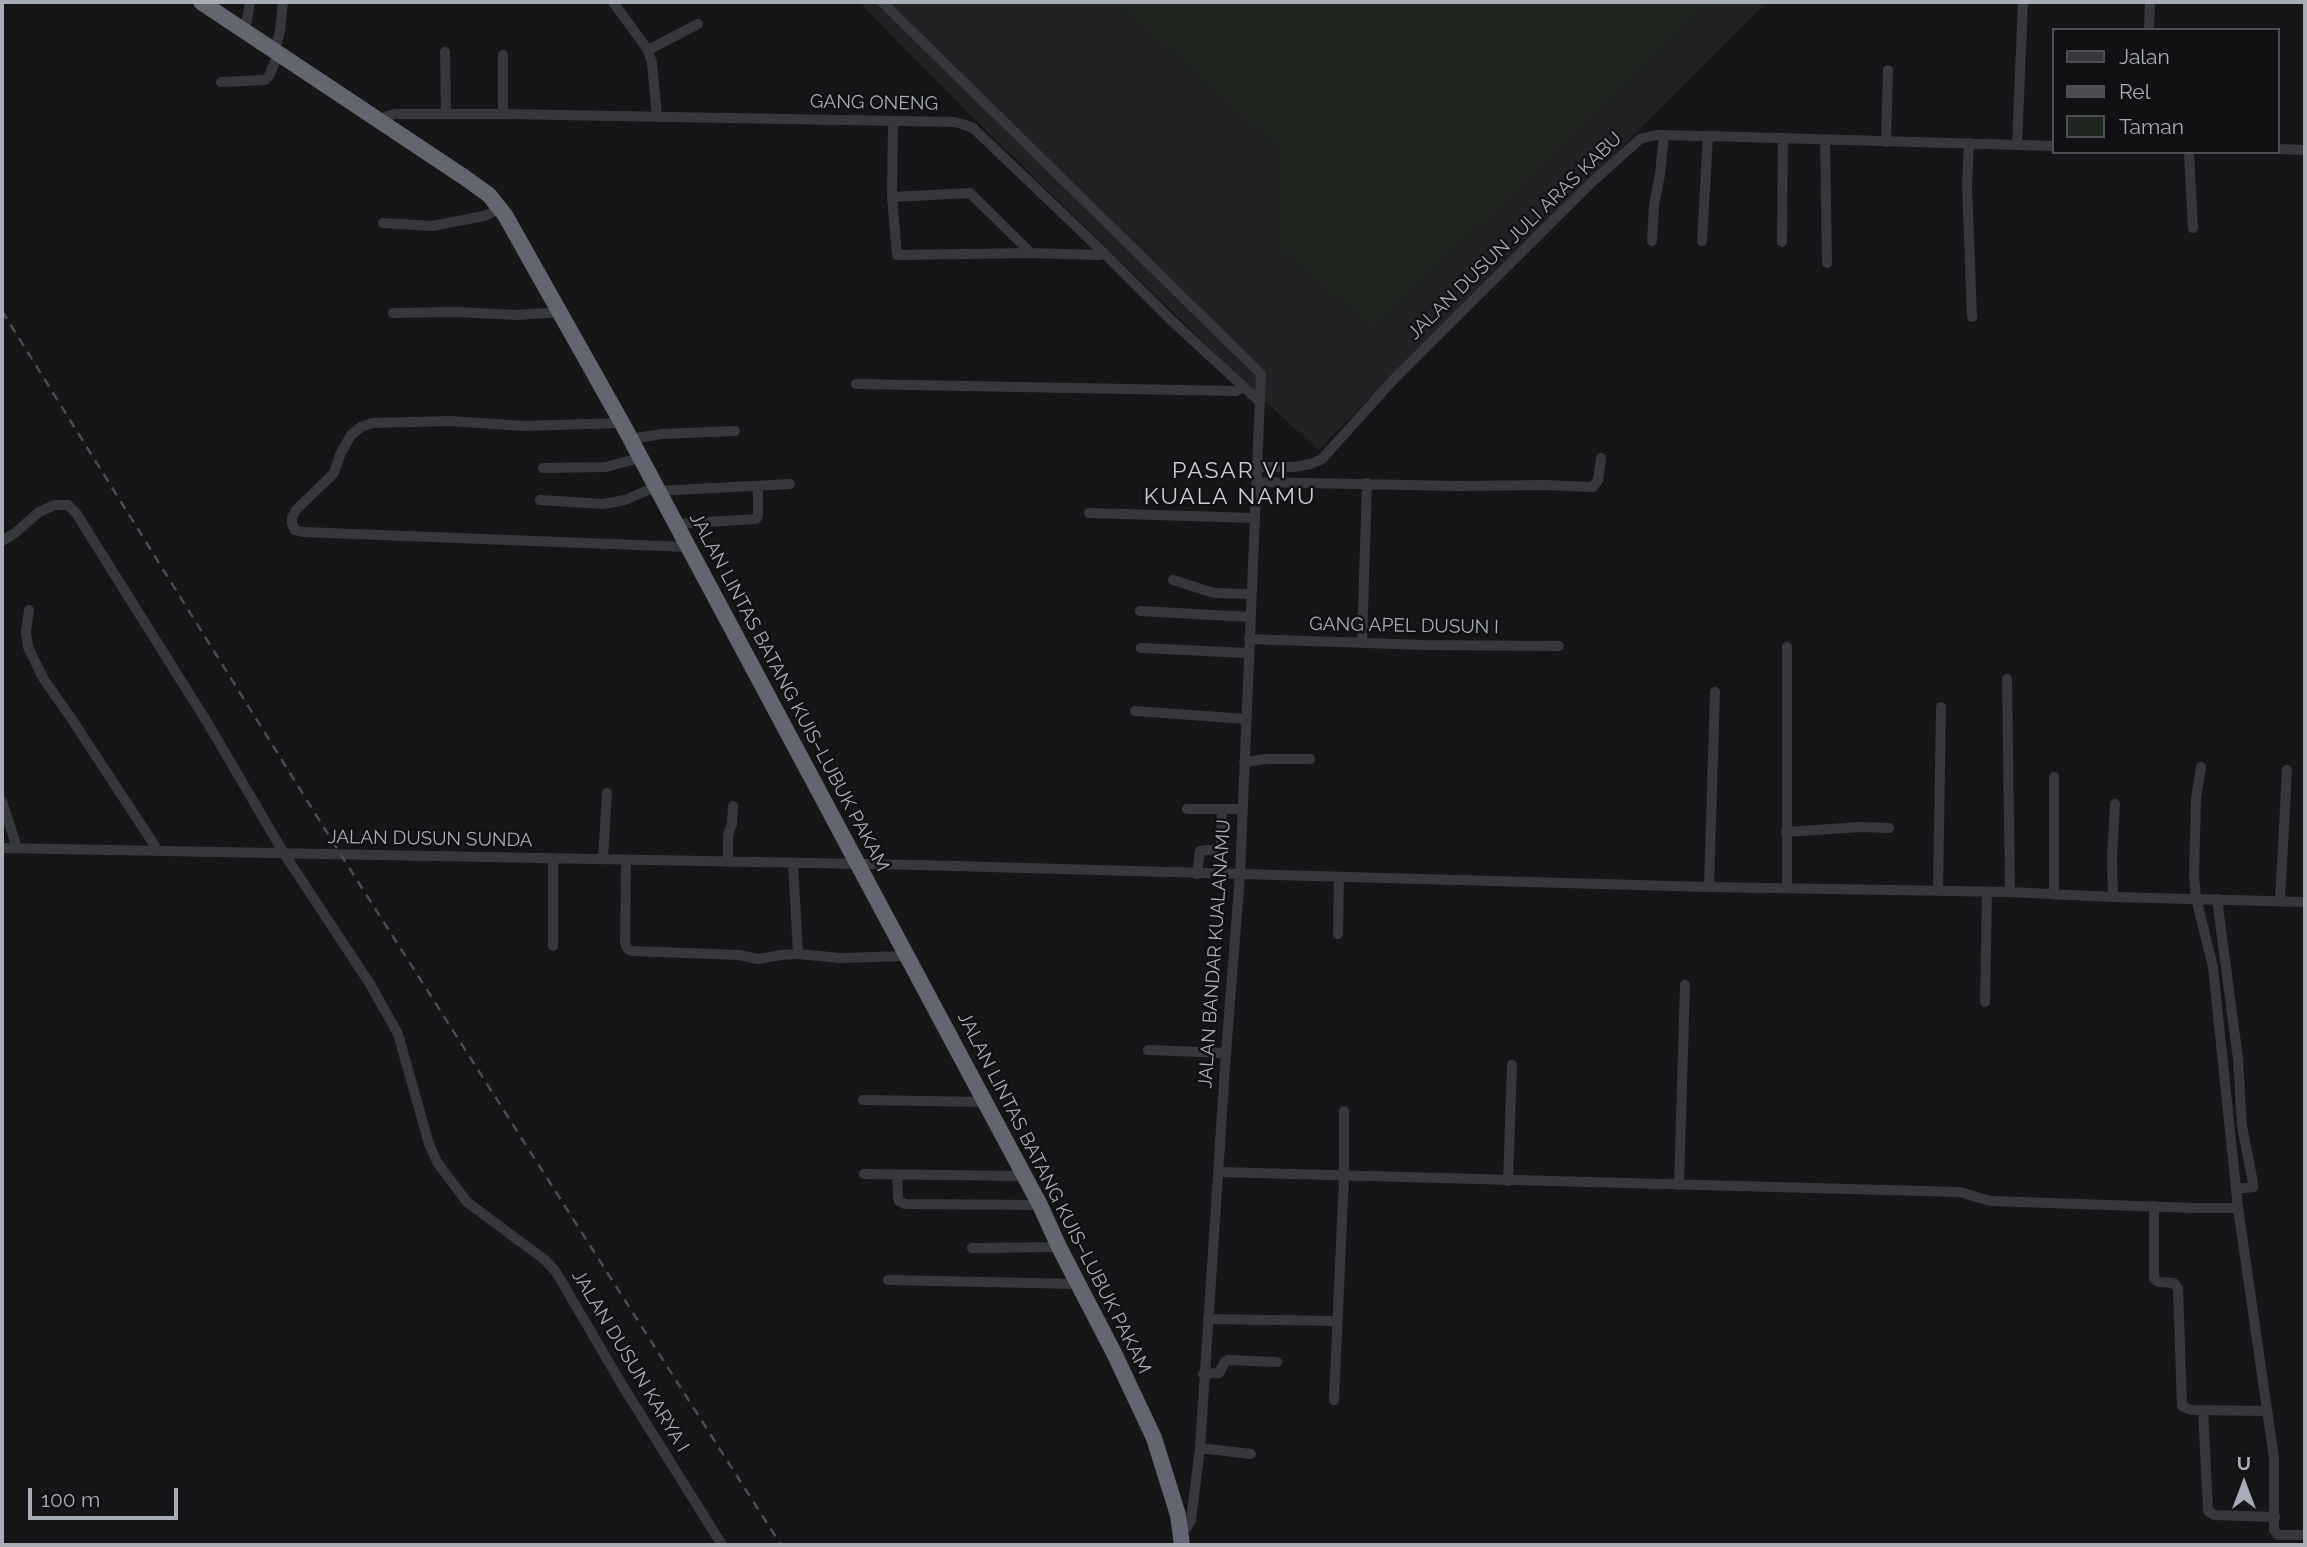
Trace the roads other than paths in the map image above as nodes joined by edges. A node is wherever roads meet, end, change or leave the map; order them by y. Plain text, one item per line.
1 (201, 2) edge
2 (250, 2) edge
3 (284, 2) edge
4 (614, 2) edge
5 (881, 2) edge
6 (2024, 2) edge
7 (2150, 2) edge
8 (698, 24) dead end
9 (2149, 28) edge
10 (246, 32) junction
11 (648, 50) junction
12 (277, 51) junction
13 (444, 52) dead end
14 (503, 55) dead end
15 (1888, 70) dead end
16 (221, 82) dead end
17 (446, 114) junction
18 (503, 114) junction
19 (657, 117) junction
20 (380, 121) junction
21 (893, 121) junction
22 (1664, 135) junction
23 (1708, 136) junction
24 (1783, 138) junction
25 (1825, 140) junction
26 (1886, 142) junction
27 (1969, 143) junction
28 (2017, 145) junction
29 (2052, 146) edge
30 (2279, 149) edge
31 (2305, 150) edge
32 (2189, 154) edge
33 (892, 197) junction
34 (500, 209) junction
35 (383, 223) dead end
36 (2193, 228) dead end
37 (1652, 241) dead end
38 (1702, 242) dead end
39 (1782, 242) dead end
40 (1031, 253) junction
41 (1104, 253) junction
42 (1828, 263) dead end
43 (561, 312) junction
44 (393, 313) dead end
45 (1972, 317) dead end
46 (856, 384) dead end
47 (1243, 387) junction
48 (1259, 401) junction
49 (622, 423) junction
50 (734, 431) dead end
51 (629, 439) junction
52 (640, 458) junction
53 (1601, 458) dead end
54 (1257, 467) junction
55 (1293, 467) junction
56 (543, 468) dead end
57 (1256, 482) junction
58 (1292, 482) junction
59 (1367, 483) junction
60 (790, 484) dead end
61 (758, 486) junction
62 (656, 489) junction
63 (540, 500) dead end
64 (1089, 513) dead end
65 (1255, 518) junction
66 (676, 524) junction
67 (2, 541) edge
68 (688, 547) junction
69 (1172, 580) dead end
70 (1251, 594) junction
71 (29, 610) dead end
72 (1139, 611) dead end
73 (1250, 617) junction
74 (1249, 639) junction
75 (1362, 643) junction
76 (1559, 646) dead end
77 (1787, 646) dead end
78 (1140, 648) dead end
79 (1248, 653) junction
80 (2007, 678) dead end
81 (1715, 692) dead end
82 (1941, 707) dead end
83 (1135, 711) dead end
84 (1246, 719) junction
85 (1310, 759) dead end
86 (1244, 762) junction
87 (2201, 767) dead end
88 (2287, 770) dead end
89 (2054, 777) dead end
90 (607, 793) dead end
91 (2, 801) edge
92 (2115, 804) dead end
93 (733, 806) dead end
94 (1187, 809) dead end
95 (1222, 809) junction
96 (1243, 809) junction
97 (1889, 828) dead end
98 (1222, 832) junction
99 (1242, 832) junction
100 (1786, 832) junction
101 (2, 848) edge
102 (17, 848) junction
103 (157, 849) junction
104 (285, 855) junction
105 (553, 858) junction
106 (603, 859) junction
107 (626, 860) junction
108 (727, 862) junction
109 (793, 864) junction
110 (858, 865) junction
111 (1197, 874) junction
112 (1240, 875) junction
113 (1339, 877) junction
114 (1709, 887) junction
115 (1787, 888) junction
116 (1938, 891) junction
117 (1987, 892) junction
118 (2010, 892) junction
119 (2054, 895) junction
120 (2113, 897) junction
121 (2196, 898) junction
122 (2217, 899) junction
123 (2280, 902) junction
124 (2305, 902) edge
125 (1338, 934) dead end
126 (553, 946) dead end
127 (798, 954) junction
128 (906, 956) junction
129 (1685, 985) dead end
130 (1985, 1002) dead end
131 (1148, 1050) dead end
132 (1226, 1053) junction
133 (1512, 1065) dead end
134 (863, 1100) dead end
135 (986, 1102) junction
136 (1344, 1111) dead end
137 (1219, 1172) junction
138 (864, 1174) dead end
139 (897, 1175) junction
140 (1024, 1176) junction
141 (1344, 1176) junction
142 (1508, 1181) junction
143 (1679, 1185) junction
144 (2241, 1189) junction
145 (1040, 1205) junction
146 (2154, 1206) junction
147 (2238, 1208) junction
148 (1059, 1247) junction
149 (972, 1248) dead end
150 (888, 1280) dead end
151 (1079, 1284) junction
152 (1208, 1319) junction
153 (1337, 1321) junction
154 (1277, 1362) dead end
155 (1203, 1374) junction
156 (1334, 1400) dead end
157 (2203, 1410) junction
158 (2266, 1411) junction
159 (1200, 1448) junction
160 (1251, 1454) dead end
161 (2275, 1517) junction
162 (2305, 1535) edge
163 (1182, 1538) edge
164 (722, 1545) edge

1 - 10 highway, JALAN LINTAS BATANG KUIS–LUBUK PAKAM
2 - 10 street
3 - 12 street
4 - 11 street
5 - 48 street, JALAN BANDAR KUALANAMU
6 - 28 street
7 - 9 street
8 - 11 street
10 - 12 highway, JALAN LINTAS BATANG KUIS–LUBUK PAKAM
11 - 19 street
12 - 16 street
12 - 20 highway, JALAN LINTAS BATANG KUIS–LUBUK PAKAM
13 - 17 street
14 - 18 street
15 - 26 street
17 - 18 street, GANG ONENG
17 - 20 street, GANG ONENG
18 - 19 street, GANG ONENG
19 - 21 street, GANG ONENG
20 - 34 highway, JALAN LINTAS BATANG KUIS–LUBUK PAKAM
21 - 33 street
21 - 41 street, GANG ONENG
22 - 23 street, JALAN DUSUN JULI ARAS KABU
22 - 37 street
22 - 55 street, JALAN DUSUN JULI ARAS KABU
23 - 24 street, JALAN DUSUN JULI ARAS KABU
23 - 38 street
24 - 25 street, JALAN DUSUN JULI ARAS KABU
24 - 39 street
25 - 26 street, JALAN DUSUN JULI ARAS KABU
25 - 42 street
26 - 27 street, JALAN DUSUN JULI ARAS KABU
27 - 28 street, JALAN DUSUN JULI ARAS KABU
27 - 45 street
28 - 29 street, JALAN DUSUN JULI ARAS KABU
30 - 31 street
32 - 36 street
33 - 40 street
33 - 40 street
34 - 35 street
34 - 43 highway, JALAN LINTAS BATANG KUIS–LUBUK PAKAM
40 - 41 street
41 - 47 street, GANG ONENG
43 - 44 street
43 - 49 highway, JALAN LINTAS BATANG KUIS–LUBUK PAKAM
46 - 47 street
47 - 48 street, GANG ONENG
48 - 54 street, JALAN BANDAR KUALANAMU
49 - 51 highway, JALAN LINTAS BATANG KUIS–LUBUK PAKAM
49 - 68 street
50 - 51 street
51 - 52 highway, JALAN LINTAS BATANG KUIS–LUBUK PAKAM
52 - 56 street
52 - 62 highway, JALAN LINTAS BATANG KUIS–LUBUK PAKAM
53 - 59 street
54 - 55 street, JALAN DUSUN JULI ARAS KABU
54 - 57 street, JALAN BANDAR KUALANAMU
55 - 58 street
57 - 58 street
57 - 65 street, JALAN BANDAR KUALANAMU
58 - 59 street
59 - 75 street
60 - 61 street
61 - 62 street
61 - 66 street
62 - 63 street
62 - 66 highway, JALAN LINTAS BATANG KUIS–LUBUK PAKAM
64 - 65 street
65 - 70 street, JALAN BANDAR KUALANAMU
66 - 68 highway, JALAN LINTAS BATANG KUIS–LUBUK PAKAM
67 - 104 street, JALAN DUSUN KARYA I
68 - 110 highway, JALAN LINTAS BATANG KUIS–LUBUK PAKAM
69 - 70 street
70 - 73 street, JALAN BANDAR KUALANAMU
71 - 103 street
72 - 73 street
73 - 74 street, JALAN BANDAR KUALANAMU
74 - 75 street, GANG APEL DUSUN I
74 - 79 street, JALAN BANDAR KUALANAMU
75 - 76 street, GANG APEL DUSUN I
77 - 100 street
78 - 79 street
79 - 84 street, JALAN BANDAR KUALANAMU
80 - 118 street
81 - 114 street
82 - 116 street
83 - 84 street
84 - 86 street, JALAN BANDAR KUALANAMU
85 - 86 street
86 - 96 street, JALAN BANDAR KUALANAMU
87 - 121 street
88 - 123 street
89 - 119 street
90 - 106 street
91 - 102 street
92 - 120 street
93 - 108 street
94 - 95 street
95 - 96 street
95 - 98 street
96 - 99 street, JALAN BANDAR KUALANAMU
97 - 100 street
98 - 99 street
98 - 111 street
99 - 112 street, JALAN BANDAR KUALANAMU
100 - 115 street
101 - 102 street, JALAN DUSUN SUNDA
102 - 103 street, JALAN DUSUN SUNDA
103 - 104 street, JALAN DUSUN SUNDA
104 - 105 street, JALAN DUSUN SUNDA
104 - 164 street, JALAN DUSUN KARYA I
105 - 106 street, JALAN DUSUN SUNDA
105 - 126 street
106 - 107 street, JALAN DUSUN SUNDA
107 - 108 street, JALAN DUSUN SUNDA
107 - 127 street
108 - 109 street, JALAN DUSUN SUNDA
109 - 110 street, JALAN DUSUN SUNDA
109 - 127 street
110 - 111 street, JALAN DUSUN SUNDA
110 - 128 highway, JALAN LINTAS BATANG KUIS–LUBUK PAKAM
111 - 112 street, JALAN DUSUN SUNDA
112 - 113 street, JALAN DUSUN SUNDA
112 - 132 street, JALAN BANDAR KUALANAMU
113 - 114 street, JALAN DUSUN SUNDA
113 - 125 street
114 - 115 street, JALAN DUSUN SUNDA
115 - 116 street, JALAN DUSUN SUNDA
116 - 117 street, JALAN DUSUN SUNDA
117 - 118 street, JALAN DUSUN SUNDA
117 - 130 street
118 - 119 street, JALAN DUSUN SUNDA
119 - 120 street, JALAN DUSUN SUNDA
120 - 121 street, JALAN DUSUN SUNDA
121 - 122 street, JALAN DUSUN SUNDA
121 - 144 street
122 - 123 street, JALAN DUSUN SUNDA
122 - 144 street
123 - 124 street, JALAN DUSUN SUNDA
127 - 128 street
128 - 135 highway, JALAN LINTAS BATANG KUIS–LUBUK PAKAM
129 - 143 street
131 - 132 street
132 - 137 street, JALAN BANDAR KUALANAMU
133 - 142 street
134 - 135 street
135 - 140 highway, JALAN LINTAS BATANG KUIS–LUBUK PAKAM
136 - 141 street
137 - 141 street
137 - 152 street, JALAN BANDAR KUALANAMU
138 - 139 street
139 - 140 street
139 - 145 street
140 - 145 highway, JALAN LINTAS BATANG KUIS–LUBUK PAKAM
141 - 142 street
141 - 153 street
142 - 143 street
143 - 146 street
144 - 147 street
145 - 148 highway, JALAN LINTAS BATANG KUIS–LUBUK PAKAM
146 - 147 street
146 - 157 street
147 - 158 street
148 - 149 street
148 - 151 highway, JALAN LINTAS BATANG KUIS–LUBUK PAKAM
150 - 151 street
151 - 163 highway, JALAN LINTAS BATANG KUIS–LUBUK PAKAM
152 - 153 street
152 - 155 street, JALAN BANDAR KUALANAMU
153 - 156 street
154 - 155 street
155 - 159 street, JALAN BANDAR KUALANAMU
157 - 158 street
157 - 161 street
158 - 161 street
159 - 160 street
159 - 163 street, JALAN BANDAR KUALANAMU
161 - 162 street

